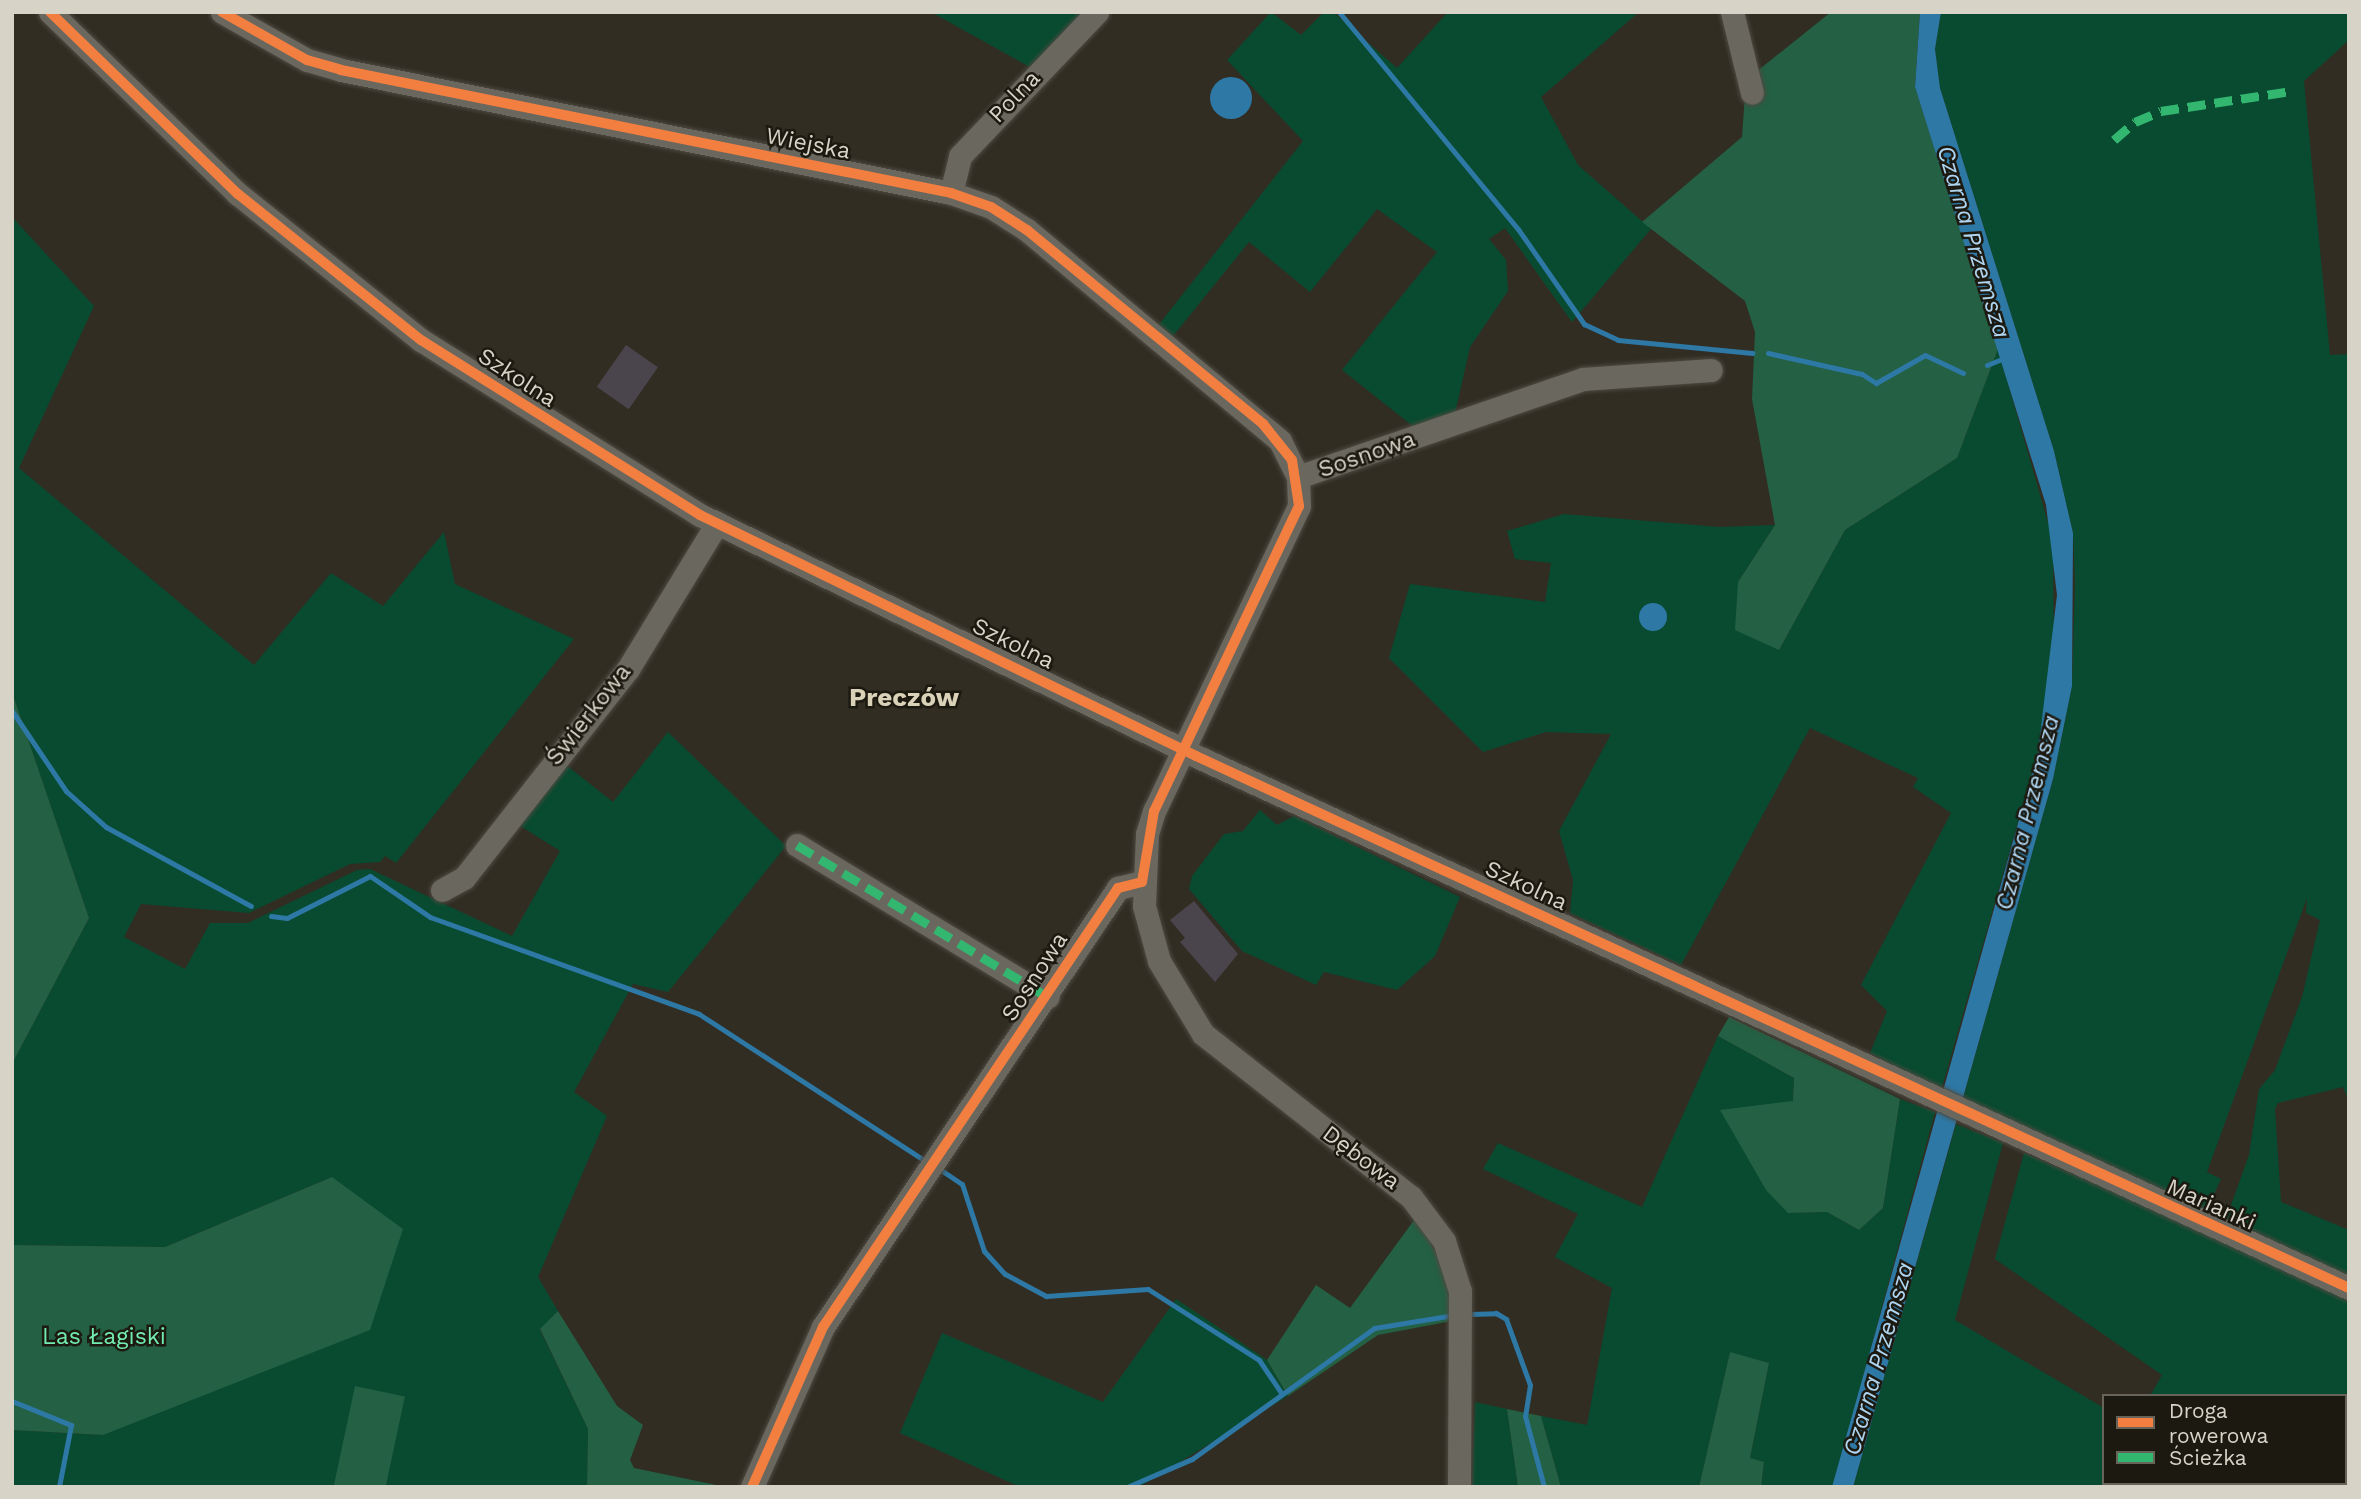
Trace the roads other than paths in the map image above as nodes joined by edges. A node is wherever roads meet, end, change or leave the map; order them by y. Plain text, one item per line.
1 (50, 12) edge
2 (222, 12) edge
3 (1097, 12) edge
4 (1732, 12) edge
5 (1752, 93) dead end
6 (951, 193) junction
7 (1711, 370) dead end
8 (1298, 477) junction
9 (717, 523) junction
10 (1182, 750) junction
11 (797, 845) dead end
12 (1142, 882) junction
13 (442, 890) dead end
14 (1048, 997) junction
15 (2058, 1157) joint
16 (2349, 1288) edge
17 (752, 1487) edge
18 (1459, 1487) edge

1 - 9 street, Szkolna
2 - 6 street, Wiejska
3 - 6 street, Polna
4 - 5 street
6 - 8 street, Wiejska
7 - 8 street, Sosnowa
8 - 10 street, Sosnowa
9 - 10 street, Szkolna
9 - 13 street, Świerkowa
10 - 12 street, Sosnowa
10 - 15 street, Szkolna
11 - 14 street
12 - 14 street, Sosnowa
12 - 18 street, Dębowa
14 - 17 street, Sosnowa
15 - 16 street, Marianki

